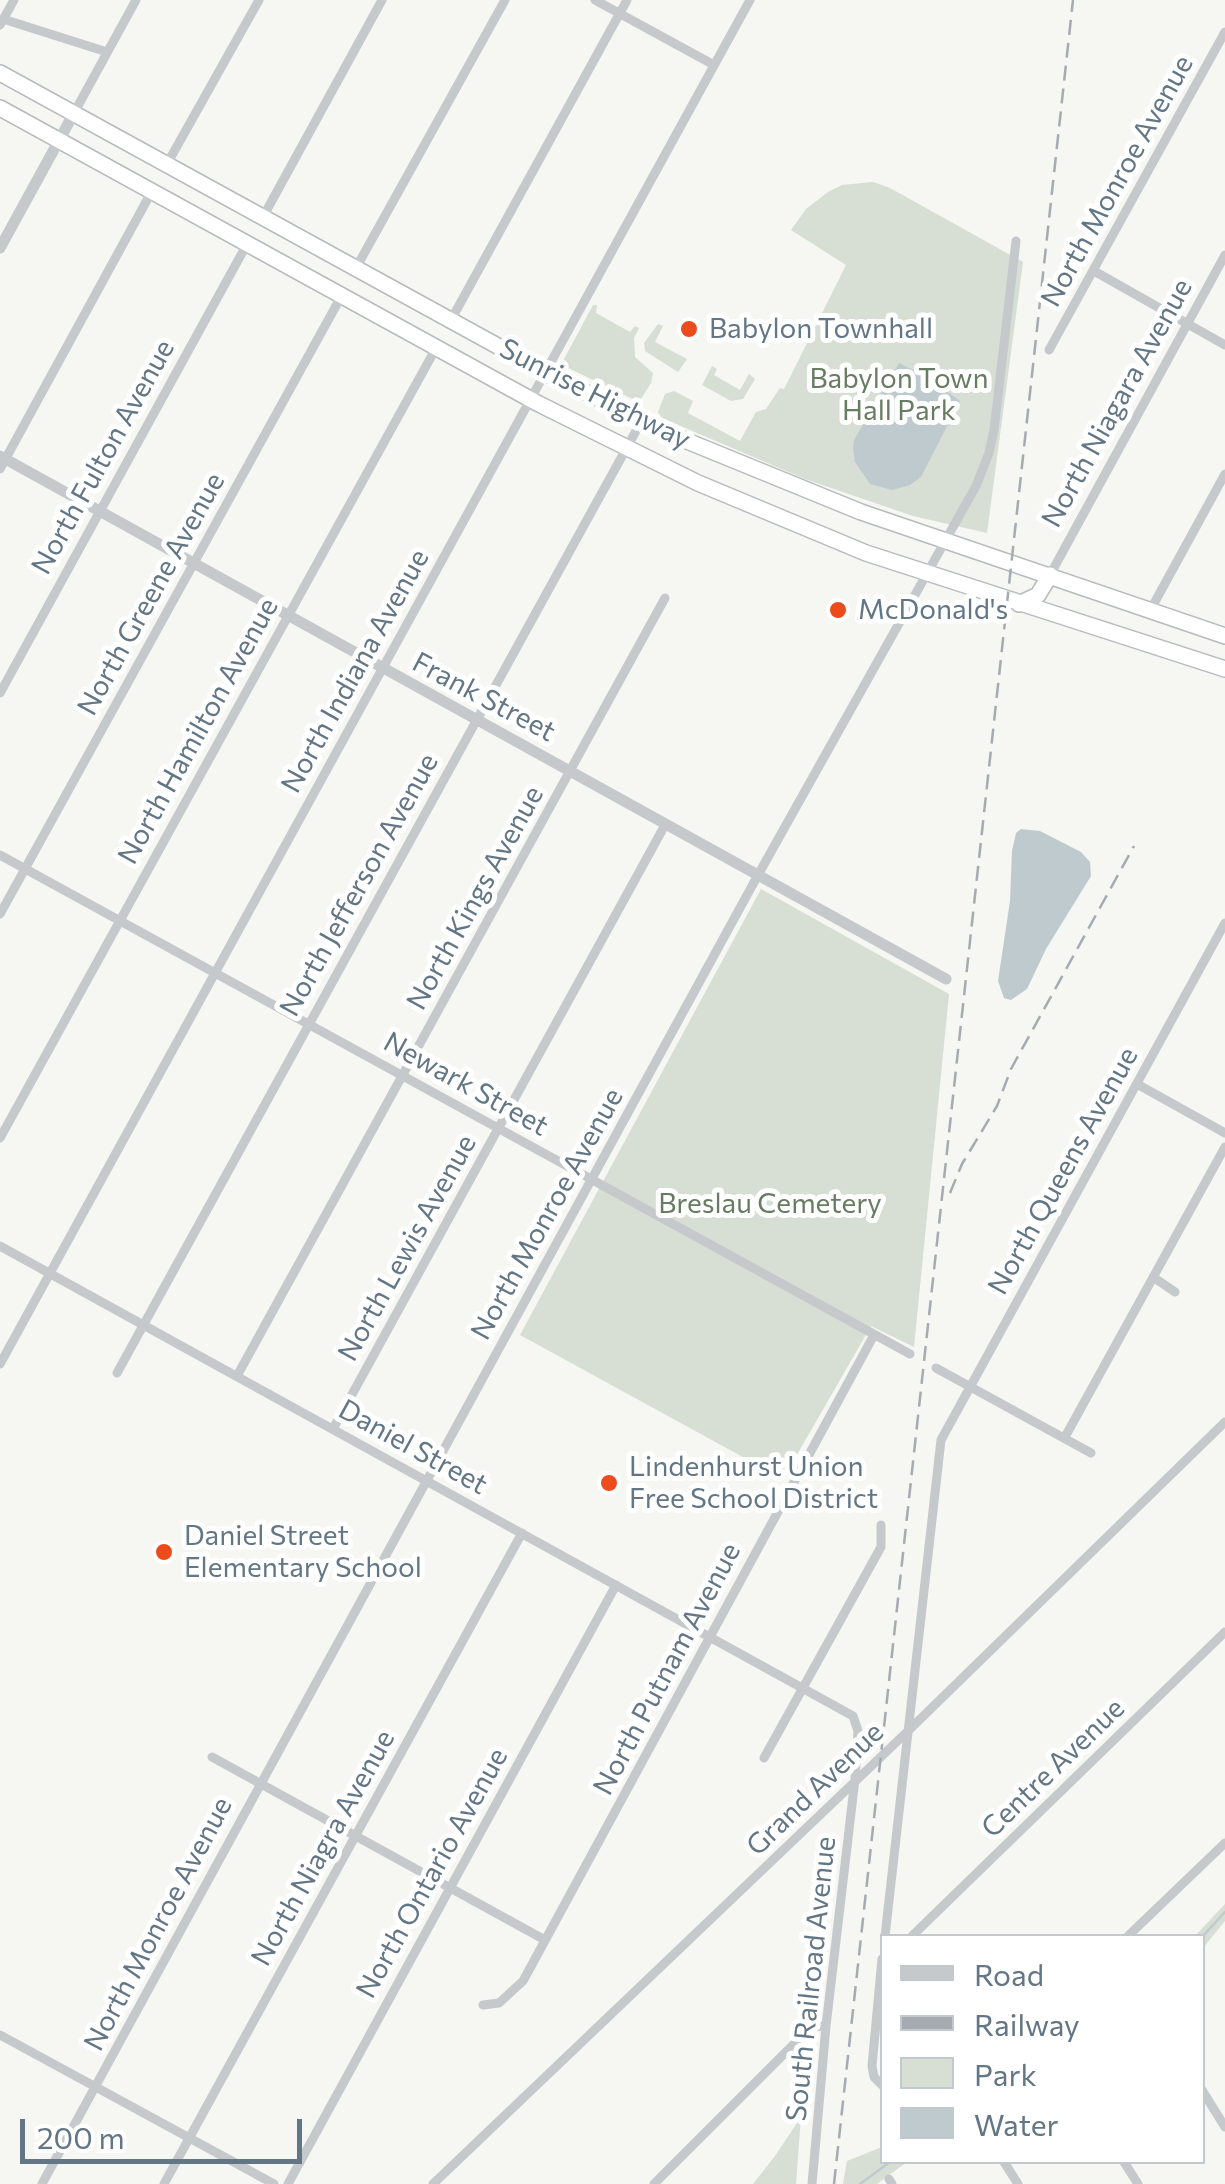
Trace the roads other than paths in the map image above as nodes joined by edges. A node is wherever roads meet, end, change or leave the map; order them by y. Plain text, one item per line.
1 (14, 0) edge
2 (136, 0) edge
3 (259, 0) edge
4 (382, 0) edge
5 (504, 0) edge
6 (596, 0) edge
7 (628, 0) edge
8 (750, 0) edge
9 (620, 14) junction
10 (2, 22) edge
11 (1225, 32) edge
12 (108, 52) junction
13 (714, 65) junction
14 (0, 73) edge
15 (0, 108) edge
16 (74, 114) junction
17 (59, 140) junction
18 (168, 164) junction
19 (152, 192) junction
20 (263, 217) junction
21 (1016, 241) dead end
22 (248, 244) junction
23 (0, 248) edge
24 (1225, 255) edge
25 (356, 268) junction
26 (1094, 271) junction
27 (342, 295) junction
28 (451, 320) junction
29 (1186, 324) junction
30 (1225, 345) edge
31 (436, 347) junction
32 (1049, 350) dead end
33 (546, 372) junction
34 (531, 400) junction
35 (642, 420) junction
36 (626, 449) junction
37 (2, 462) edge
38 (1225, 474) edge
39 (98, 512) junction
40 (944, 540) junction
41 (192, 564) junction
42 (926, 574) junction
43 (1050, 574) junction
44 (665, 598) dead end
45 (1019, 604) junction
46 (1152, 609) junction
47 (286, 616) junction
48 (1225, 636) edge
49 (382, 669) junction
50 (1225, 669) edge
51 (0, 692) edge
52 (474, 721) junction
53 (570, 771) junction
54 (665, 825) junction
55 (0, 855) edge
56 (26, 868) junction
57 (758, 875) junction
58 (0, 914) edge
59 (120, 920) junction
60 (1225, 923) edge
61 (214, 972) junction
62 (946, 979) dead end
63 (310, 1023) junction
64 (403, 1075) junction
65 (1137, 1084) junction
66 (498, 1128) junction
67 (1225, 1133) edge
68 (0, 1138) edge
69 (1225, 1147) edge
70 (592, 1178) junction
71 (0, 1246) edge
72 (50, 1274) junction
73 (1153, 1277) junction
74 (1175, 1292) dead end
75 (142, 1324) junction
76 (874, 1336) junction
77 (910, 1354) dead end
78 (0, 1364) edge
79 (936, 1368) dead end
80 (117, 1373) dead end
81 (237, 1376) junction
82 (971, 1386) junction
83 (1225, 1422) edge
84 (333, 1430) junction
85 (1065, 1437) junction
86 (1090, 1453) dead end
87 (428, 1480) junction
88 (881, 1525) dead end
89 (522, 1533) junction
90 (616, 1585) junction
91 (1225, 1632) edge
92 (710, 1636) junction
93 (805, 1688) junction
94 (908, 1732) junction
95 (212, 1758) dead end
96 (764, 1758) dead end
97 (855, 1779) junction
98 (259, 1784) junction
99 (355, 1835) junction
100 (1225, 1843) edge
101 (450, 1886) junction
102 (885, 1934) edge
103 (914, 1934) edge
104 (1130, 1934) edge
105 (545, 1940) junction
106 (880, 1984) edge
107 (483, 2006) dead end
108 (826, 2026) junction
109 (0, 2034) edge
110 (880, 2083) edge
111 (96, 2086) junction
112 (1205, 2095) edge
113 (1225, 2127) edge
114 (190, 2137) junction
115 (42, 2184) edge
116 (164, 2184) edge
117 (274, 2184) edge
118 (288, 2184) edge
119 (432, 2184) edge
120 (654, 2184) edge
121 (812, 2184) edge

1 - 10 street
2 - 12 street
3 - 18 street
4 - 20 street
5 - 25 street
6 - 9 street
7 - 9 street
8 - 13 street, North Indiana Avenue
9 - 13 street
9 - 28 street
10 - 12 street
11 - 26 street, North Monroe Avenue
12 - 16 street
13 - 33 street, North Indiana Avenue
14 - 16 highway, Sunrise Highway
15 - 17 highway, Sunrise Highway
16 - 17 street
16 - 18 highway, Sunrise Highway
17 - 19 highway, Sunrise Highway
17 - 23 street
18 - 20 highway, Sunrise Highway
19 - 22 highway, Sunrise Highway
19 - 37 street
20 - 25 highway, Sunrise Highway
21 - 40 street, North Monroe Avenue
22 - 27 highway, Sunrise Highway
22 - 39 street, North Fulton Avenue
24 - 29 street, North Niagara Avenue
25 - 28 highway, Sunrise Highway
26 - 29 street
26 - 32 street, North Monroe Avenue
27 - 31 highway, Sunrise Highway
27 - 41 street, North Greene Avenue
28 - 33 highway, Sunrise Highway
29 - 30 street
29 - 43 street, North Niagara Avenue
31 - 34 highway, Sunrise Highway
31 - 47 street, North Hamilton Avenue
33 - 34 street, North Indiana Avenue
33 - 35 highway, Sunrise Highway
34 - 36 highway, Sunrise Highway
34 - 49 street, North Indiana Avenue
35 - 36 street, North Jefferson Avenue
35 - 40 highway, Sunrise Highway
36 - 42 highway, Sunrise Highway
36 - 52 street, North Jefferson Avenue
37 - 39 street, Frank Street
38 - 46 street
39 - 41 street, Frank Street
39 - 51 street, North Fulton Avenue
40 - 42 street, North Monroe Avenue
40 - 43 highway, Sunrise Highway
41 - 47 street, Frank Street
41 - 56 street, North Greene Avenue
42 - 45 highway, Sunrise Highway
42 - 57 street, North Monroe Avenue
43 - 45 highway
43 - 46 highway, Sunrise Highway
44 - 53 street, North Kings Avenue
45 - 50 highway, Sunrise Highway
46 - 48 highway, Sunrise Highway
47 - 49 street, Frank Street
47 - 59 street, North Hamilton Avenue
49 - 52 street, Frank Street
49 - 61 street, North Indiana Avenue
52 - 53 street, Frank Street
52 - 63 street, North Jefferson Avenue
53 - 54 street, Frank Street
53 - 64 street, North Kings Avenue
54 - 57 street, Frank Street
54 - 66 street, North Lewis Avenue
55 - 56 street, Newark Street
56 - 58 street, North Greene Avenue
56 - 59 street, Newark Street
57 - 62 street, Frank Street
57 - 70 street, North Monroe Avenue
59 - 61 street, Newark Street
59 - 68 street, North Hamilton Avenue
60 - 65 street, North Queens Avenue
61 - 63 street, Newark Street
61 - 72 street, North Indiana Avenue
63 - 64 street, Newark Street
63 - 75 street, North Jefferson Avenue
64 - 66 street, Newark Street
64 - 81 street, North Kings Avenue
65 - 67 street
65 - 82 street, North Queens Avenue
66 - 70 street, Newark Street
66 - 84 street, North Lewis Avenue
69 - 73 street
70 - 76 street, Newark Street
70 - 87 street, North Monroe Avenue
71 - 72 street, Daniel Street
72 - 75 street, Daniel Street
72 - 78 street, North Indiana Avenue
73 - 74 street
73 - 85 street
75 - 80 street, North Jefferson Avenue
75 - 81 street, Daniel Street
76 - 77 street, Newark Street
76 - 92 street, North Putnam Avenue
79 - 82 street
81 - 84 street, Daniel Street
82 - 85 street
82 - 94 street, North Queens Avenue
83 - 94 street, Grand Avenue
84 - 87 street, Daniel Street
85 - 86 street
87 - 89 street, Daniel Street
87 - 98 street, North Monroe Avenue
88 - 93 street
89 - 90 street, Daniel Street
89 - 99 street, North Niagra Avenue
90 - 92 street, Daniel Street
90 - 101 street, North Ontario Avenue
91 - 103 street, Centre Avenue
92 - 93 street, Daniel Street
92 - 105 street, North Putnam Avenue
93 - 96 street
93 - 97 street, South Railroad Avenue
94 - 97 street, Grand Avenue
94 - 102 street
95 - 98 street
97 - 108 street, South Railroad Avenue
97 - 119 street, Grand Avenue
98 - 99 street
98 - 111 street, North Monroe Avenue
99 - 101 street
99 - 114 street, North Niagra Avenue
100 - 104 street
101 - 105 street
101 - 118 street, North Ontario Avenue
105 - 107 street, North Putnam Avenue
106 - 110 street
108 - 120 street
108 - 121 street, South Railroad Avenue
109 - 111 street
111 - 114 street
111 - 115 street, North Monroe Avenue
112 - 113 street
114 - 116 street, North Niagra Avenue
114 - 117 street

